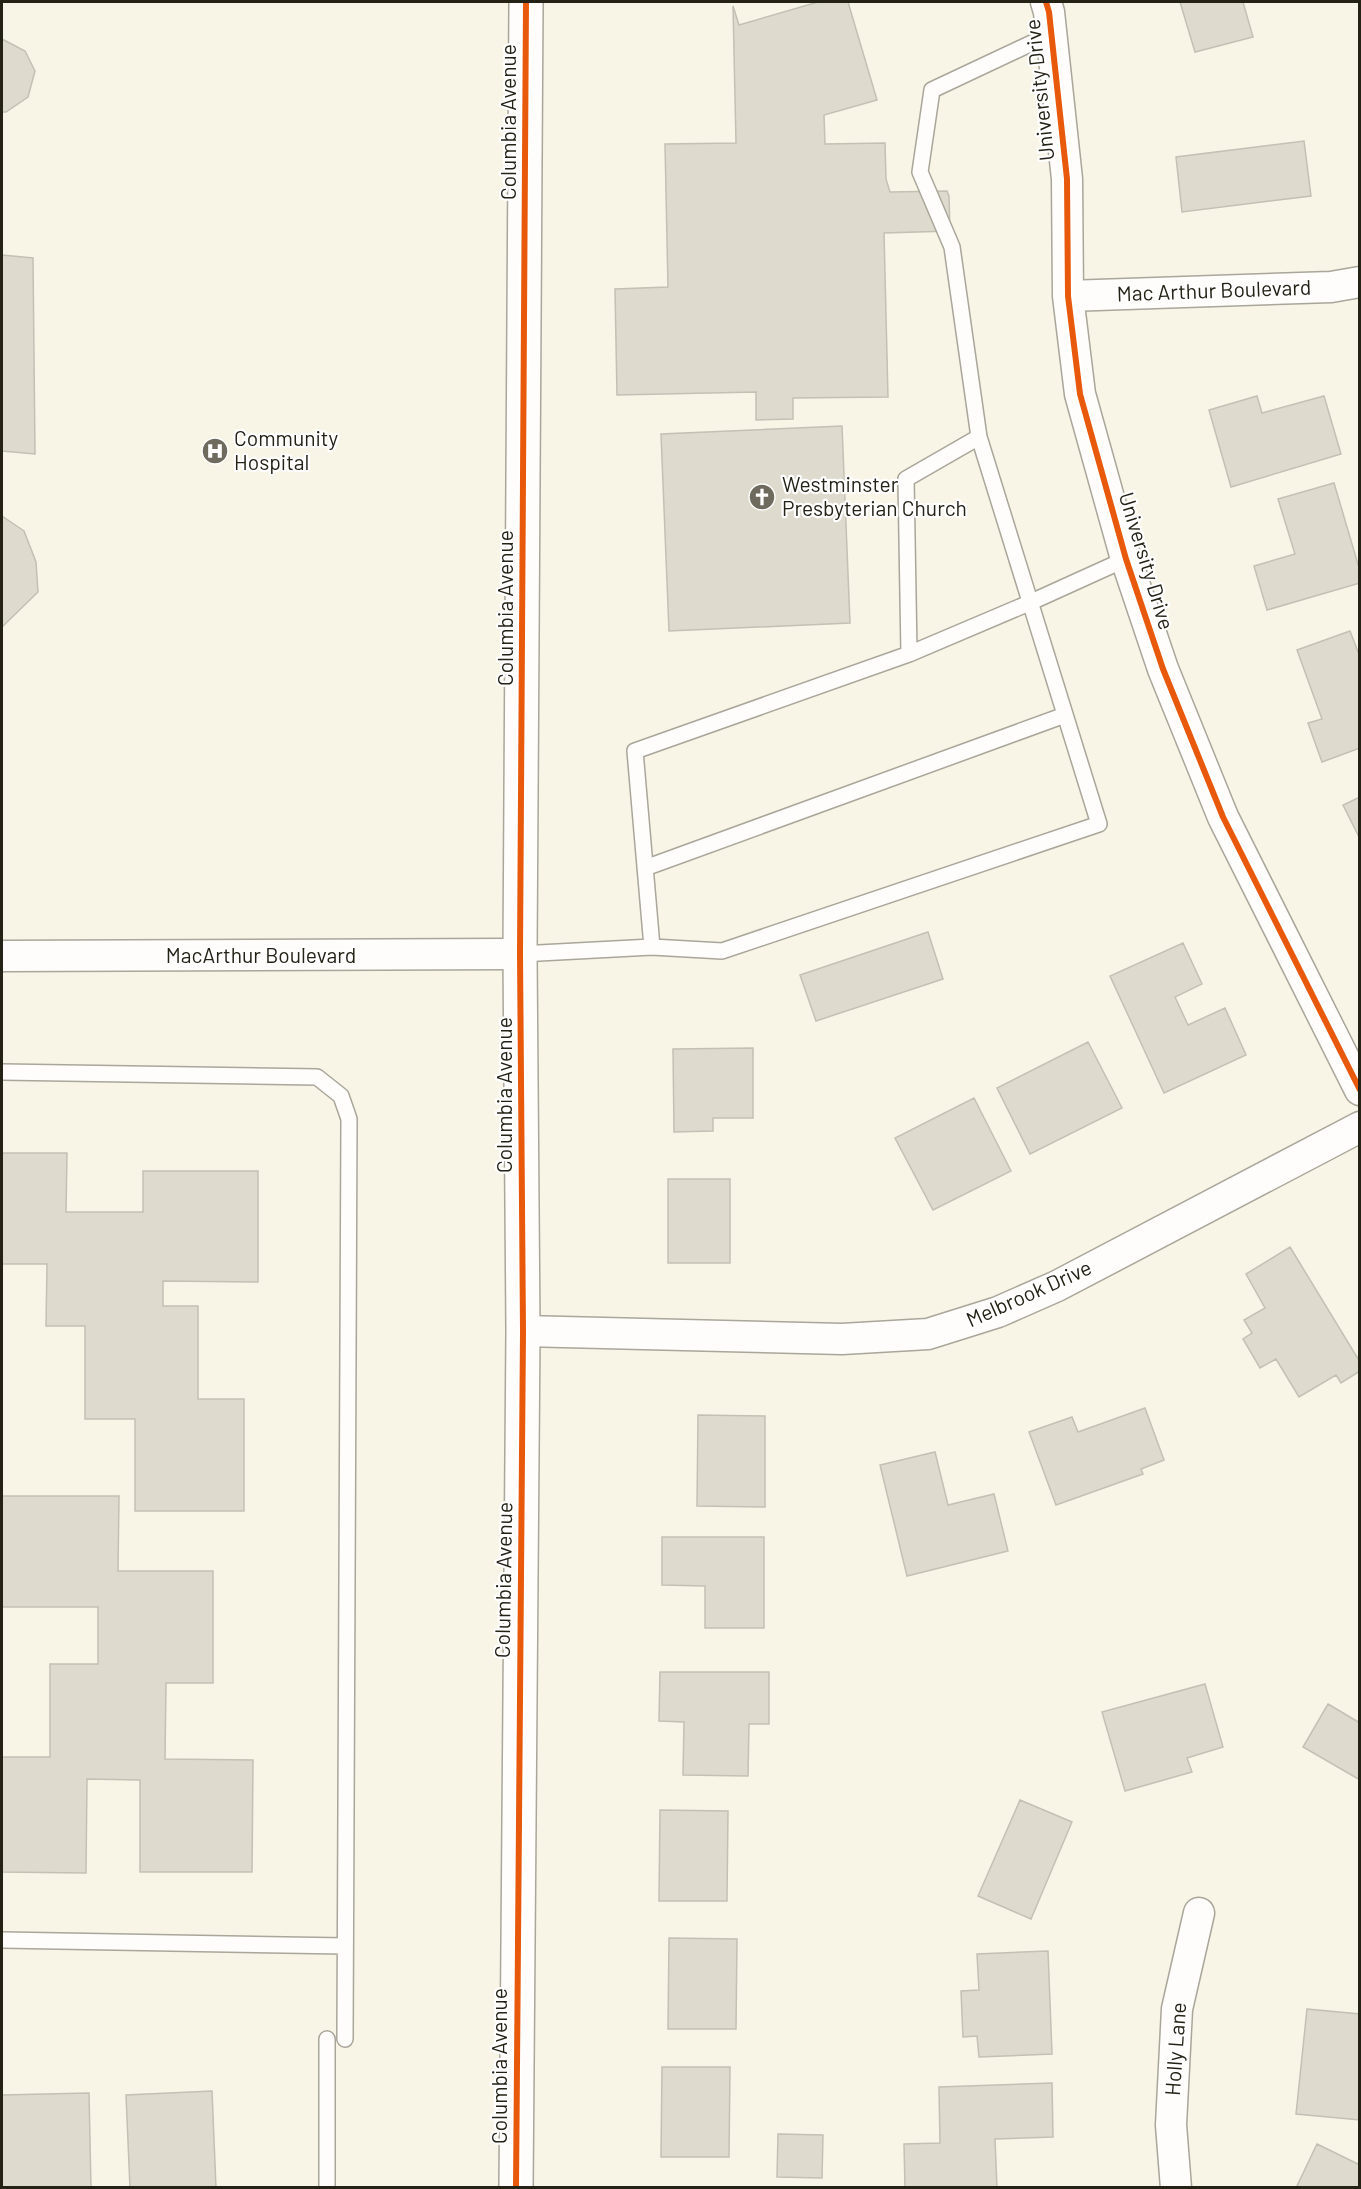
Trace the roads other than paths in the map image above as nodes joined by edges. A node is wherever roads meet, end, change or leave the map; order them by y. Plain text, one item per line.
1 (526, 2) edge
2 (1046, 2) edge
3 (1051, 34) junction
4 (1359, 282) edge
5 (1068, 296) junction
6 (979, 437) junction
7 (1126, 559) junction
8 (1029, 603) junction
9 (909, 654) junction
10 (1065, 715) junction
11 (645, 868) junction
12 (652, 947) junction
13 (520, 954) junction
14 (2, 956) edge
15 (2, 1072) edge
16 (1359, 1090) edge
17 (1359, 1127) edge
18 (523, 1331) junction
19 (1199, 1913) dead end
20 (2, 1940) edge
21 (345, 1946) junction
22 (327, 2038) dead end
23 (345, 2039) dead end
24 (327, 2187) edge
25 (516, 2187) edge
26 (1176, 2187) edge

1 - 13 street, Columbia Avenue
2 - 3 street, University Drive
3 - 5 street, University Drive
3 - 6 lane
4 - 5 street, Mac Arthur Boulevard
5 - 7 street, University Drive
6 - 8 lane
6 - 9 lane
7 - 8 lane
7 - 16 street, University Drive
8 - 9 lane
8 - 10 lane
9 - 11 lane
10 - 11 lane
10 - 12 lane
11 - 12 lane
12 - 13 lane
13 - 14 street, MacArthur Boulevard
13 - 18 street, Columbia Avenue
15 - 21 lane
17 - 18 street, Melbrook Drive
18 - 25 street, Columbia Avenue
19 - 26 street, Holly Lane
20 - 21 lane
21 - 23 lane
22 - 24 lane

